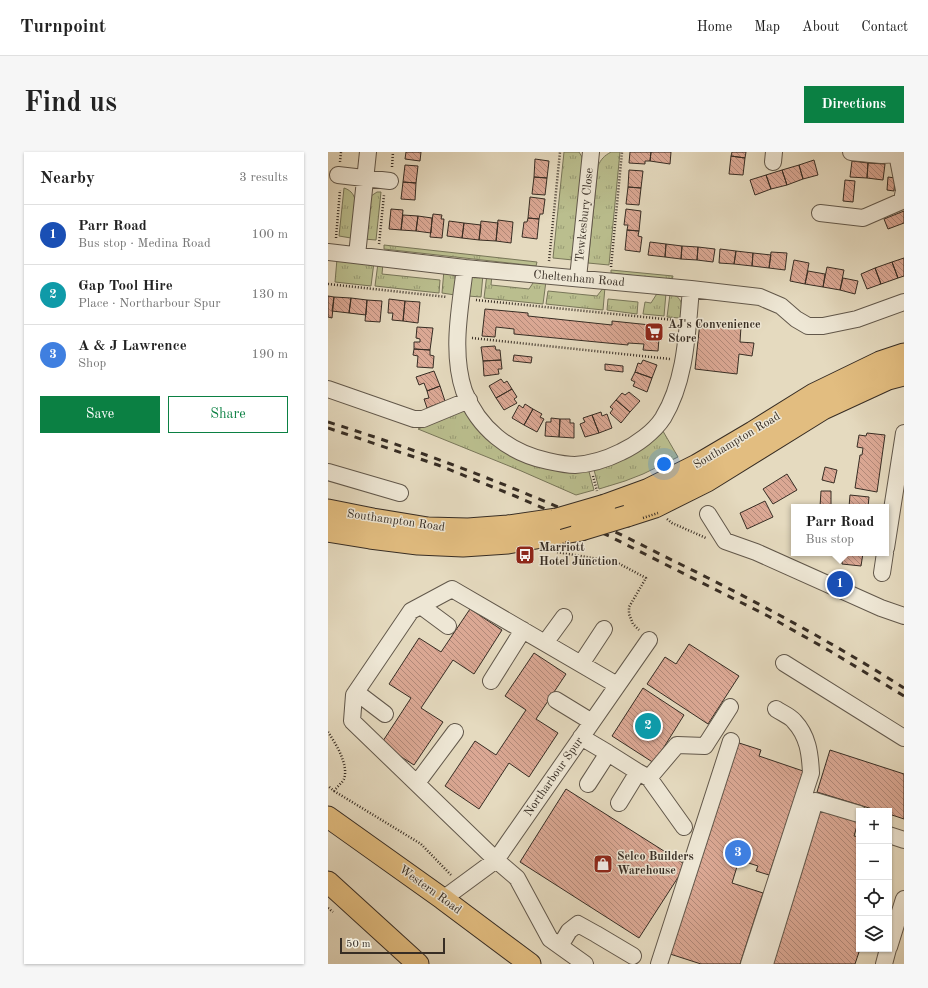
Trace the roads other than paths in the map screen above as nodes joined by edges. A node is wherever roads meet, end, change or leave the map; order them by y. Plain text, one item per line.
1 (368, 152) edge
2 (591, 152) edge
3 (851, 152) edge
4 (898, 153) edge
5 (338, 175) road end
6 (365, 178) junction
7 (390, 181) road end
8 (820, 214) dead end
9 (331, 252) edge
10 (357, 255) junction
11 (465, 268) junction
12 (578, 278) junction
13 (691, 289) junction
14 (904, 302) edge
15 (904, 354) edge
16 (904, 375) edge
17 (328, 389) edge
18 (469, 400) junction
19 (904, 433) edge
20 (328, 472) edge
21 (400, 493) dead end
22 (898, 507) edge
23 (328, 510) edge
24 (708, 514) dead end
25 (328, 531) edge
26 (889, 538) edge
27 (885, 556) edge
28 (882, 573) dead end
29 (421, 606) junction
30 (904, 616) edge
31 (564, 617) dead end
32 (448, 626) dead end
33 (604, 629) dead end
34 (523, 630) junction
35 (648, 640) road end
36 (545, 643) junction
37 (784, 663) dead end
38 (581, 664) junction
39 (491, 681) dead end
40 (617, 685) junction
41 (356, 692) junction
42 (556, 700) dead end
43 (730, 707) dead end
44 (776, 709) dead end
45 (385, 714) dead end
46 (592, 722) junction
47 (455, 732) dead end
48 (581, 737) junction
49 (904, 738) edge
50 (731, 741) dead end
51 (608, 752) junction
52 (643, 775) junction
53 (417, 783) junction
54 (588, 784) dead end
55 (619, 803) dead end
56 (856, 813) edge
57 (328, 817) edge
58 (684, 827) dead end
59 (892, 836) edge
60 (904, 840) edge
61 (496, 860) junction
62 (328, 882) edge
63 (443, 899) junction
64 (904, 899) edge
65 (892, 938) edge
66 (560, 946) junction
67 (888, 952) edge
68 (632, 956) dead end
69 (418, 964) edge
70 (530, 964) edge
71 (585, 964) edge
72 (659, 964) edge
73 (749, 964) edge
74 (765, 964) edge
75 (884, 964) edge

1 - 6 street
2 - 12 street, Tewkesbury Close
3 - 4 street
4 - 8 street
5 - 6 street
6 - 7 street
6 - 10 street
9 - 10 street, Cheltenham Road
10 - 11 street, Cheltenham Road
11 - 12 street, Cheltenham Road
11 - 18 street
12 - 13 street, Cheltenham Road
13 - 14 street, Cheltenham Road
13 - 18 street
15 - 23 main road, Southampton Road, bridge
16 - 25 main road, Southampton Road, bridge
17 - 18 street
19 - 22 street
20 - 21 street
22 - 26 street
24 - 30 street
27 - 28 street
29 - 32 street
29 - 34 street
29 - 41 street
31 - 36 street
33 - 38 street
34 - 36 street
34 - 39 street
35 - 40 street, Northarbour Spur
36 - 38 street
37 - 49 street
38 - 40 street
40 - 46 street, Northarbour Spur
41 - 45 street
41 - 53 street
42 - 46 street
43 - 52 street
44 - 73 street
46 - 48 street, Northarbour Spur
47 - 53 street
48 - 51 street
48 - 61 street, Northarbour Spur
50 - 72 street
51 - 52 street
51 - 54 street
52 - 55 street
52 - 58 street
53 - 61 street
56 - 74 street
57 - 63 main road, Western Road
59 - 60 street
61 - 63 street, Northarbour Spur
61 - 66 street
62 - 69 main road
63 - 70 main road, Western Road
64 - 65 street
66 - 68 street
66 - 71 street
67 - 75 street

